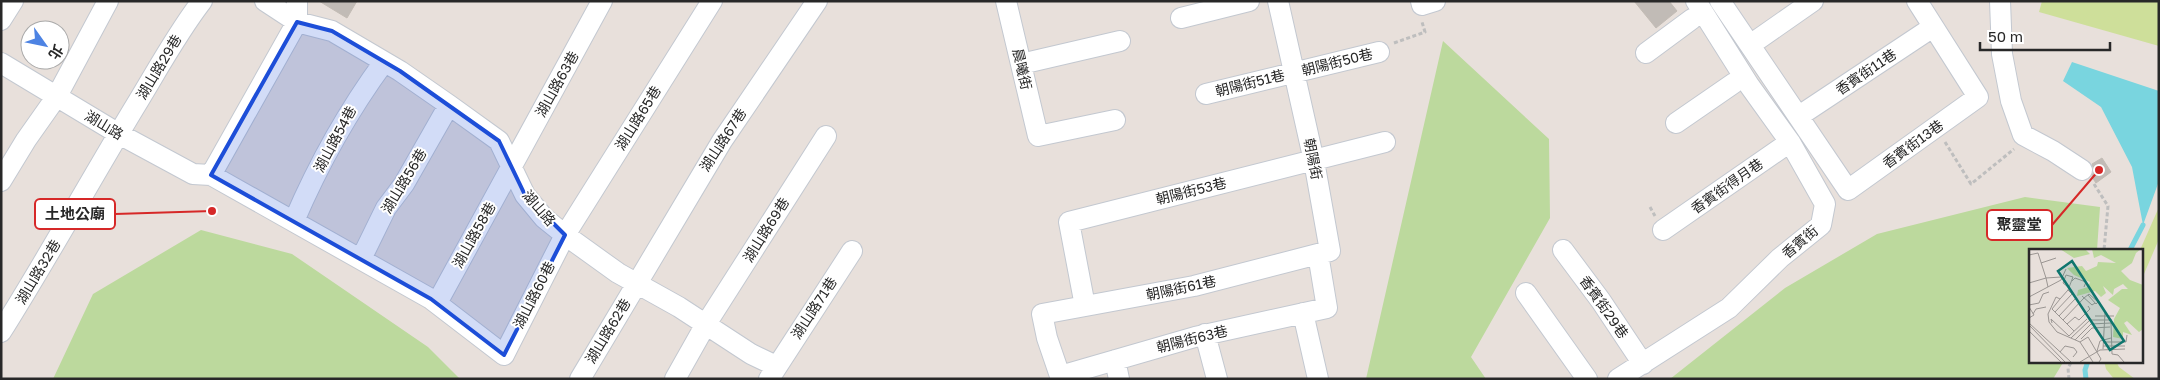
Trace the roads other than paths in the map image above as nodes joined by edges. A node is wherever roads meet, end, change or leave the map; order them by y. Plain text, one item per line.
1 (13, 1) edge
2 (108, 1) edge
3 (202, 1) edge
4 (264, 1) edge
5 (297, 1) edge
6 (602, 1) edge
7 (712, 1) edge
8 (818, 1) edge
9 (1006, 1) edge
10 (1248, 1) edge
11 (1278, 1) edge
12 (1720, 1) edge
13 (1813, 1) edge
14 (1917, 1) edge
15 (2000, 1) edge
16 (1694, 10) edge
17 (1181, 18) dead end
18 (1, 20) edge
19 (297, 22) junction
20 (1933, 27) junction
21 (1120, 41) dead end
22 (1750, 45) junction
23 (1379, 52) road end
24 (1646, 53) dead end
25 (384, 62) junction
26 (1, 63) edge
27 (1021, 64) junction
28 (1294, 73) junction
29 (1734, 82) dead end
30 (1206, 94) dead end
31 (57, 96) junction
32 (449, 105) junction
33 (1799, 116) junction
34 (1115, 120) dead end
35 (1676, 123) dead end
36 (119, 134) junction
37 (826, 136) dead end
38 (1386, 142) dead end
39 (1790, 142) junction
40 (1314, 161) junction
41 (512, 168) junction
42 (2082, 170) road end
43 (211, 175) junction
44 (1, 181) edge
45 (294, 221) junction
46 (1664, 230) dead end
47 (564, 235) junction
48 (1563, 250) dead end
49 (852, 251) dead end
50 (1318, 254) junction
51 (361, 259) junction
52 (636, 284) junction
53 (1526, 293) dead end
54 (437, 303) junction
55 (1085, 306) junction
56 (1303, 313) junction
57 (706, 324) junction
58 (1, 332) edge
59 (1205, 334) junction
60 (504, 355) joint
61 (1643, 364) junction
62 (1117, 369) edge
63 (772, 373) edge
64 (1060, 376) joint
65 (580, 379) edge
66 (675, 379) edge
67 (1217, 379) edge
68 (1318, 379) edge
69 (1587, 379) edge
70 (1618, 379) edge

1 - 18 street
2 - 31 street
3 - 36 street, 湖山路29巷
4 - 19 street, 湖山路
5 - 19 street
6 - 41 street, 湖山路63巷
7 - 47 street, 湖山路65巷
8 - 52 street, 湖山路67巷
9 - 27 street, 晨曦街
10 - 17 street
11 - 28 street, 朝陽街
12 - 22 street
13 - 22 street
14 - 20 street
15 - 42 street
16 - 24 street
16 - 39 street, 香賓街
19 - 25 street, 湖山路
19 - 43 street
20 - 33 street, 香賓街11巷
20 - 33 street, 香賓街13巷
21 - 27 street
22 - 33 street
23 - 28 street, 朝陽街50巷
25 - 32 street, 湖山路
25 - 45 street, 湖山路54巷
26 - 31 street, 湖山路
27 - 34 street, 晨曦街
28 - 30 street, 朝陽街51巷
28 - 40 street, 朝陽街
29 - 35 street
31 - 36 street, 湖山路
31 - 44 street
32 - 41 street, 湖山路
32 - 51 street, 湖山路56巷
36 - 43 street, 湖山路
36 - 58 street, 湖山路32巷
37 - 57 street, 湖山路69巷
38 - 40 street, 朝陽街53巷
39 - 46 street, 香賓街得月巷
39 - 61 street, 香賓街
40 - 50 street, 朝陽街
40 - 55 street, 朝陽街53巷
41 - 47 street, 湖山路
41 - 54 street, 湖山路58巷
43 - 45 street, 湖山路
45 - 51 street, 湖山路
47 - 52 street, 湖山路
47 - 60 street, 湖山路60巷
48 - 61 street, 香賓街29巷
49 - 63 street, 湖山路71巷
50 - 55 street, 朝陽街61巷
50 - 56 street, 朝陽街63巷
51 - 54 street, 湖山路
52 - 57 street, 湖山路
52 - 65 street, 湖山路62巷
53 - 69 street
54 - 60 street, 湖山路
55 - 64 street, 朝陽街61巷
56 - 59 street, 朝陽街63巷
56 - 68 street
57 - 63 street, 湖山路
57 - 66 street, 湖山路69巷
59 - 62 street, 朝陽街63巷
59 - 67 street
61 - 70 street, 香賓街
62 - 64 street, 朝陽街63巷

